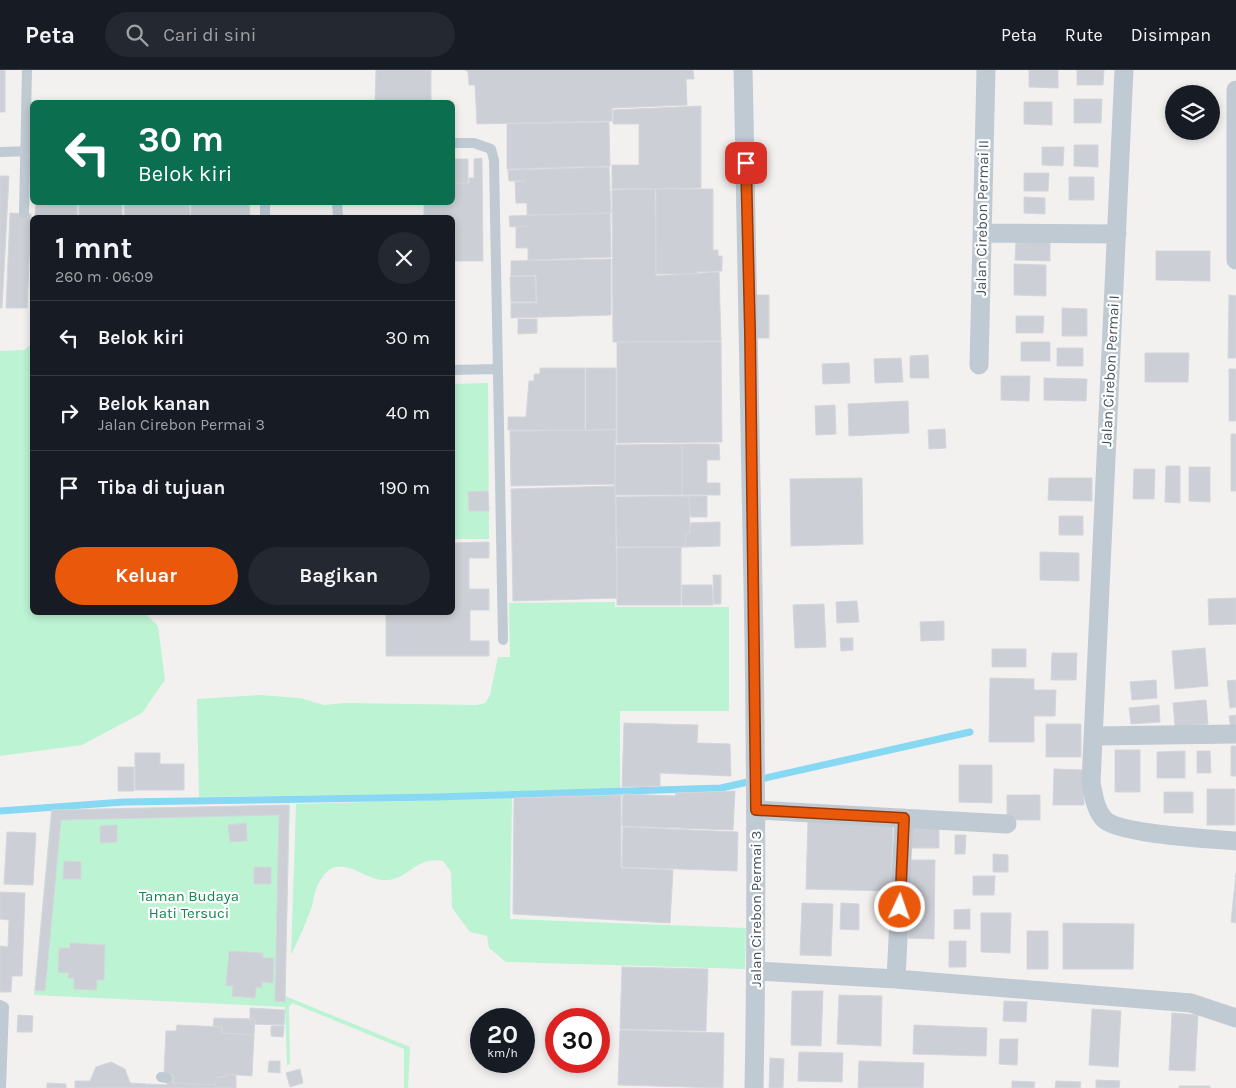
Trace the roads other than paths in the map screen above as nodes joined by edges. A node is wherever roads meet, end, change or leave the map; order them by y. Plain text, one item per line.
1 (27, 70) edge
2 (743, 70) edge
3 (986, 70) edge
4 (1124, 70) edge
5 (1236, 90) edge
6 (455, 143) edge
7 (29, 151) edge
8 (0, 152) edge
9 (24, 214) dead end
10 (982, 232) junction
11 (1116, 234) junction
12 (1236, 260) edge
13 (979, 365) dead end
14 (498, 369) junction
15 (455, 370) edge
16 (503, 640) dead end
17 (1236, 734) edge
18 (1094, 736) junction
19 (756, 810) junction
20 (904, 818) junction
21 (1007, 824) dead end
22 (1236, 842) edge
23 (756, 971) junction
24 (896, 979) junction
25 (0, 1005) edge
26 (1236, 1018) edge
27 (1, 1088) edge
28 (754, 1088) edge

1 - 7 lane
2 - 19 street, Jalan Cirebon Permai 3
3 - 10 street, Jalan Cirebon Permai II
4 - 11 street, Jalan Cirebon Permai I
5 - 12 street
6 - 14 lane
7 - 8 lane
7 - 9 lane
10 - 11 street
10 - 13 street, Jalan Cirebon Permai II
11 - 18 street, Jalan Cirebon Permai I
14 - 15 lane
14 - 16 lane
17 - 18 street
18 - 22 street, Jalan Cirebon Permai I
19 - 20 street
19 - 23 street, Jalan Cirebon Permai 3
20 - 21 street
20 - 24 street
23 - 24 street
23 - 28 street, Jalan Cirebon Permai 3
24 - 26 street
25 - 27 lane

